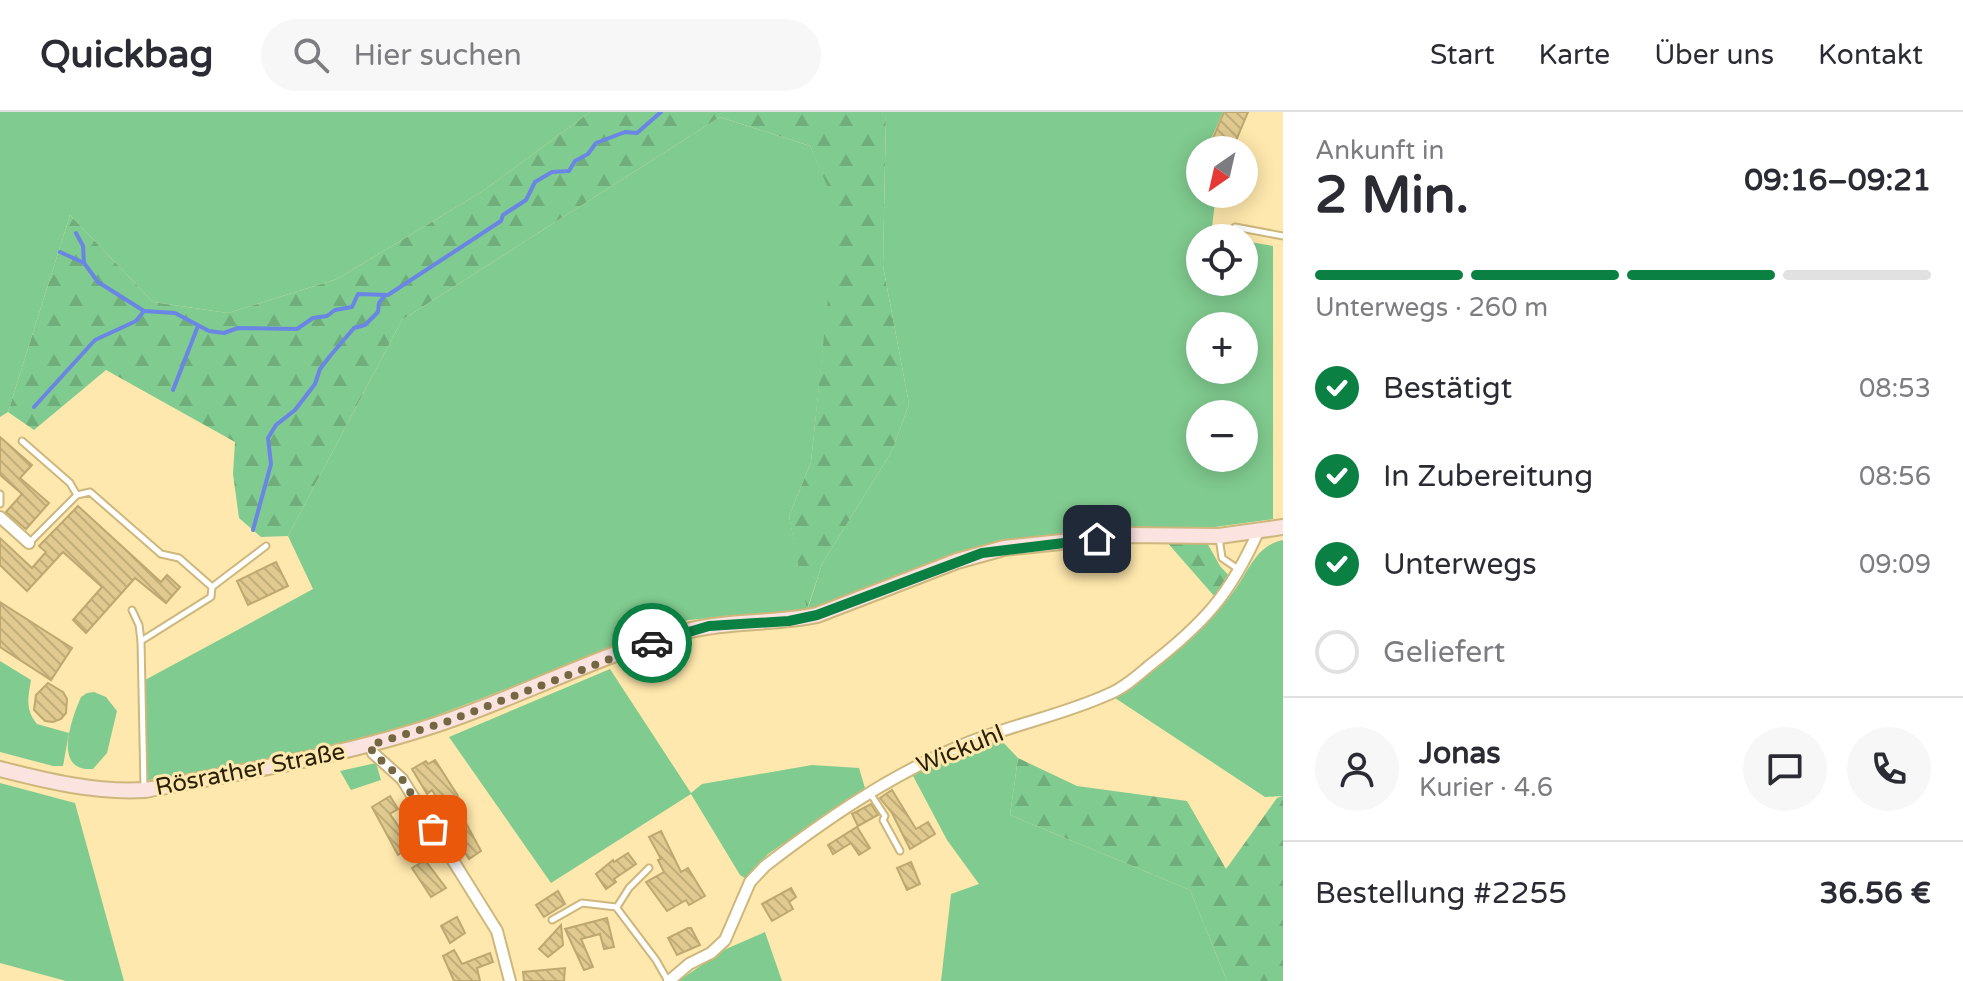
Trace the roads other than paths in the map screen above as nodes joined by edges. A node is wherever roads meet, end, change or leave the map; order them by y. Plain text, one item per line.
1 (1258, 231) edge
2 (1283, 236) edge
3 (22, 441) dead end
4 (0, 494) edge
5 (77, 495) junction
6 (0, 504) edge
7 (0, 517) edge
8 (1283, 527) edge
9 (1258, 532) junction
10 (1219, 536) junction
11 (29, 543) joint
12 (266, 546) dead end
13 (1241, 570) junction
14 (212, 587) junction
15 (132, 610) dead end
16 (141, 641) junction
17 (370, 745) junction
18 (0, 769) edge
19 (145, 790) junction
20 (870, 792) junction
21 (900, 851) dead end
22 (649, 868) dead end
23 (616, 907) junction
24 (552, 920) dead end
25 (510, 981) edge
26 (668, 981) edge

1 - 2 lane
3 - 5 lane
4 - 6 lane
5 - 11 lane
5 - 14 lane
7 - 11 street
8 - 9 street, Rösrather Straße
9 - 10 street, Rösrather Straße
9 - 13 street, Wickuhl
10 - 13 lane
10 - 17 street, Rösrather Straße
12 - 14 lane
13 - 20 street, Wickuhl
14 - 16 lane
15 - 16 lane
16 - 19 lane
17 - 19 street, Rösrather Straße
17 - 25 street
18 - 19 street, Rösrather Straße
20 - 21 lane
20 - 26 street, Wickuhl
22 - 23 lane
23 - 24 lane
23 - 26 lane

